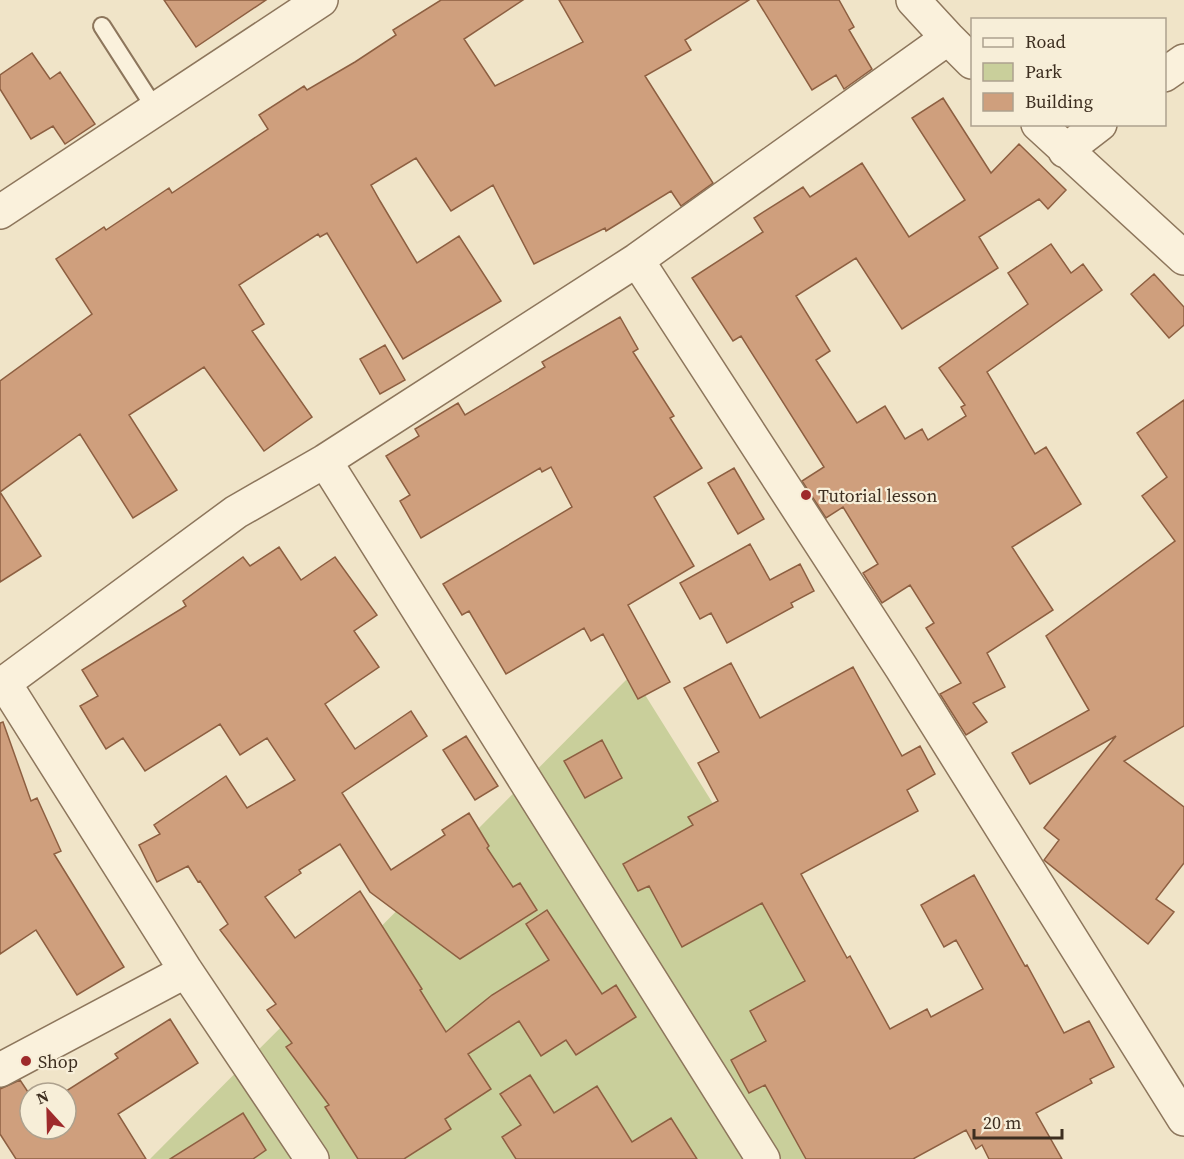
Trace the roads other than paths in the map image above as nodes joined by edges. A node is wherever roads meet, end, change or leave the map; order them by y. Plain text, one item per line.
1 (321, 0) edge
2 (914, 0) edge
3 (102, 26) dead end
4 (948, 38) junction
5 (1184, 60) edge
6 (971, 61) edge
7 (1166, 74) edge
8 (156, 110) junction
9 (1040, 126) edge
10 (1097, 126) edge
11 (1065, 151) junction
12 (0, 212) edge
13 (1184, 258) edge
14 (637, 260) junction
15 (326, 461) junction
16 (3, 685) edge
17 (186, 971) junction
18 (0, 1070) edge
19 (1184, 1119) edge
20 (312, 1159) edge
21 (764, 1159) edge

1 - 8 street
2 - 4 street
3 - 8 lane
4 - 6 street
4 - 14 street
5 - 7 street
8 - 12 street
9 - 11 street
10 - 11 street
11 - 13 street
14 - 15 street
14 - 19 street
15 - 16 street
15 - 21 street
16 - 17 street
17 - 18 street
17 - 20 street

